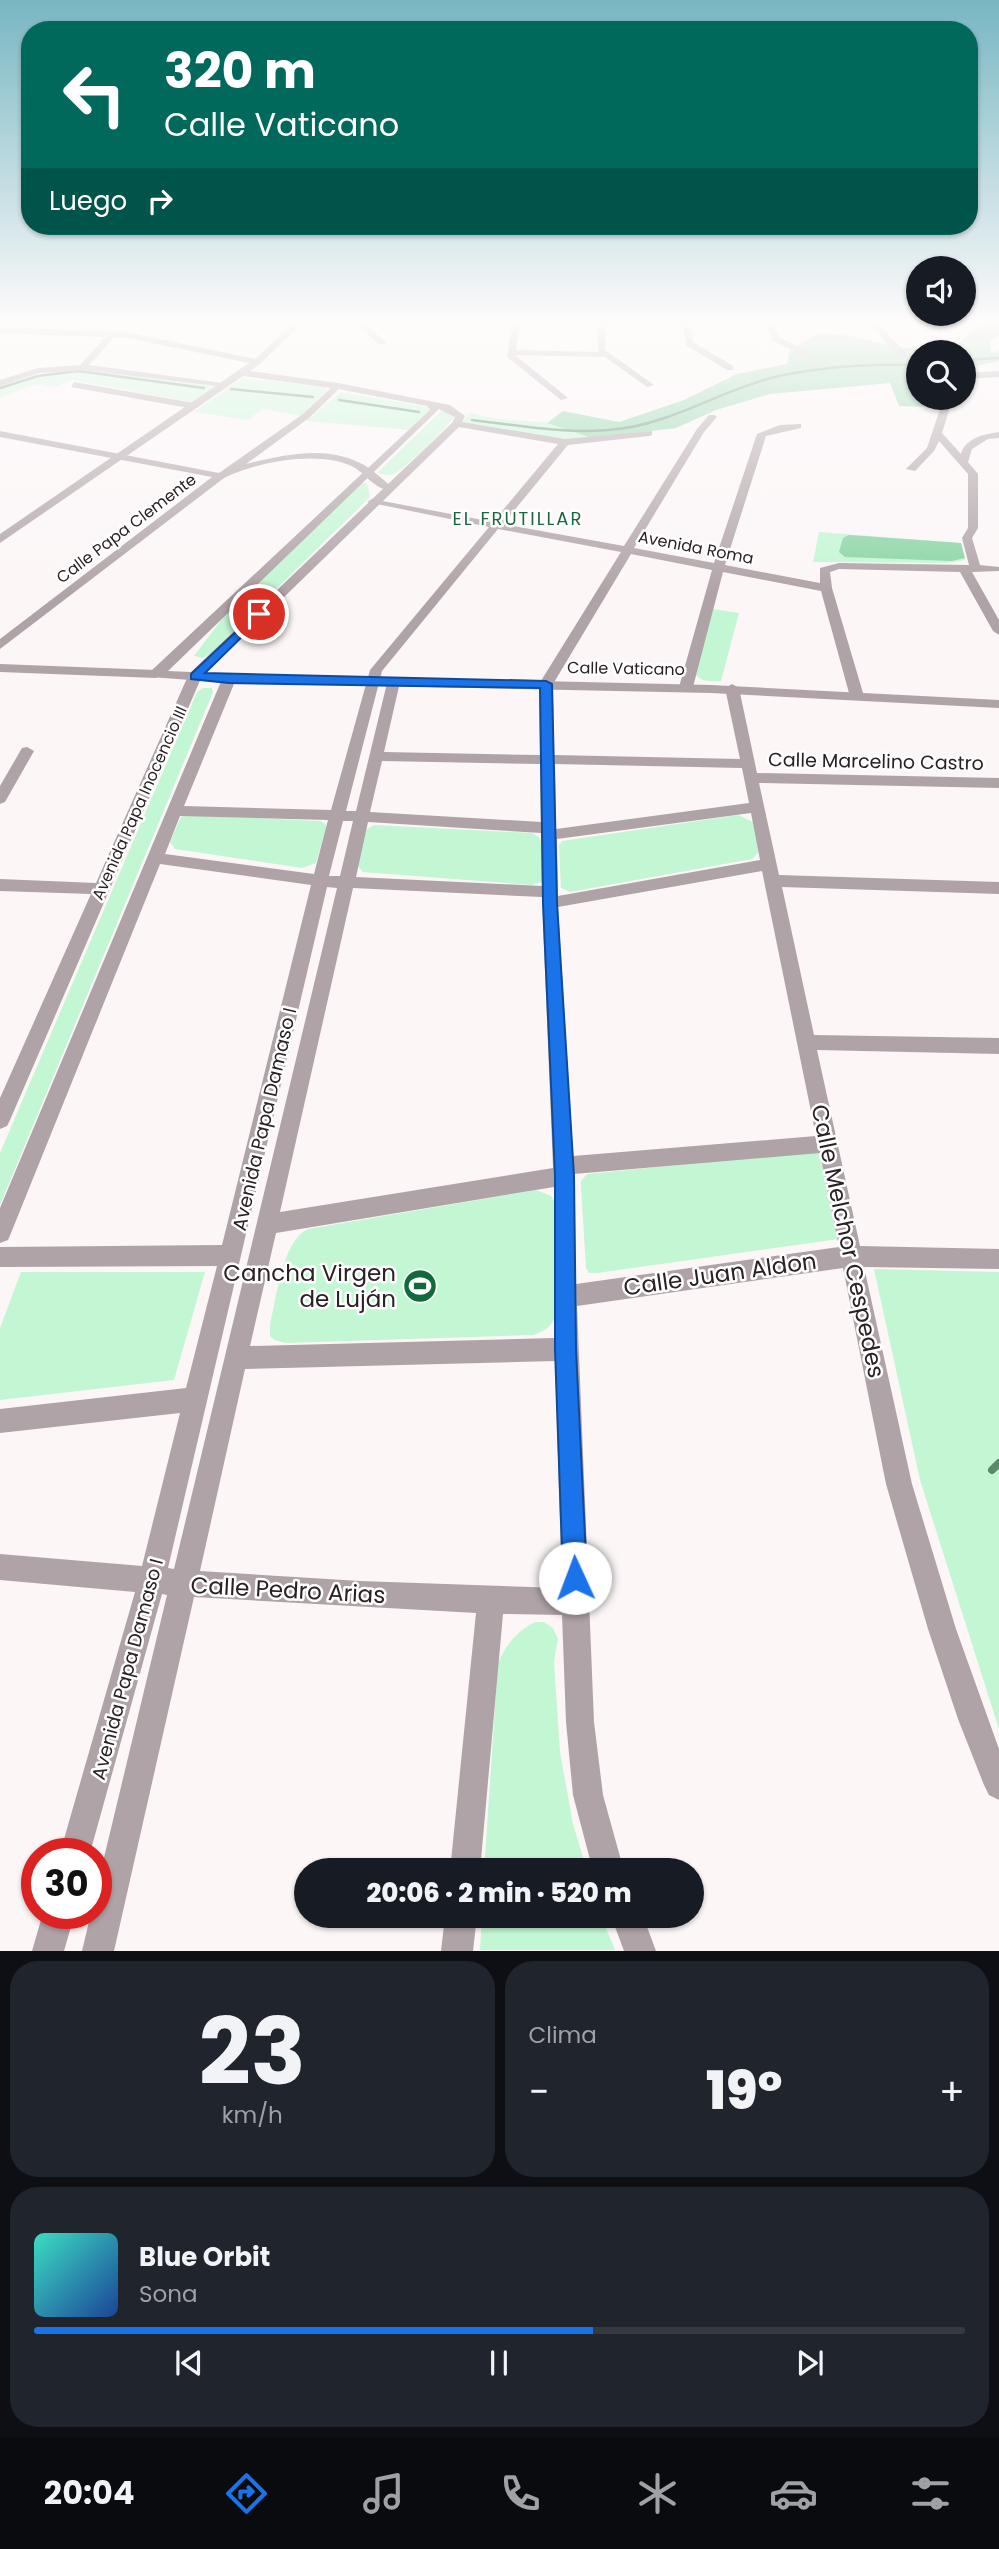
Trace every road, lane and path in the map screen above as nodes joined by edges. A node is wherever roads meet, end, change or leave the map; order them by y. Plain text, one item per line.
1 (184, 413) edge
2 (309, 413) edge
3 (432, 413) edge
4 (459, 413) edge
5 (944, 413) edge
6 (712, 417) dead end
7 (456, 424) junction
8 (798, 426) dead end
9 (649, 433) dead end
10 (937, 433) junction
11 (0, 434) edge
12 (999, 435) edge
13 (0, 441) edge
14 (565, 442) junction
15 (120, 459) junction
16 (964, 461) junction
17 (911, 469) dead end
18 (232, 470) junction
19 (366, 474) junction
20 (220, 476) junction
21 (387, 488) junction
22 (372, 502) junction
23 (495, 526) junction
24 (0, 539) edge
25 (627, 550) junction
26 (998, 567) edge
27 (718, 568) junction
28 (970, 568) junction
29 (826, 588) junction
30 (999, 631) edge
31 (0, 645) edge
32 (0, 668) edge
33 (156, 674) junction
34 (195, 676) junction
35 (229, 679) junction
36 (372, 682) junction
37 (393, 682) junction
38 (546, 684) junction
39 (686, 687) junction
40 (732, 688) junction
41 (856, 693) junction
42 (999, 704) edge
43 (27, 751) dead end
44 (375, 756) junction
45 (548, 759) junction
46 (750, 771) junction
47 (999, 783) edge
48 (0, 799) edge
49 (758, 807) junction
50 (175, 811) junction
51 (361, 816) junction
52 (337, 817) junction
53 (549, 831) junction
54 (155, 858) junction
55 (772, 873) junction
56 (320, 881) junction
57 (344, 883) junction
58 (0, 885) edge
59 (999, 888) edge
60 (101, 889) junction
61 (550, 898) junction
62 (808, 1042) junction
63 (999, 1046) edge
64 (6, 1090) edge
65 (0, 1120) edge
66 (826, 1144) junction
67 (564, 1171) junction
68 (267, 1224) junction
69 (0, 1233) edge
70 (231, 1255) junction
71 (852, 1256) junction
72 (0, 1257) edge
73 (999, 1259) edge
74 (567, 1296) junction
75 (566, 1349) junction
76 (236, 1359) junction
77 (195, 1399) junction
78 (0, 1421) edge
79 (0, 1567) edge
80 (152, 1581) junction
81 (185, 1584) junction
82 (491, 1601) junction
83 (576, 1602) junction
84 (999, 1785) edge
85 (79, 1838) edge
86 (466, 1858) edge
87 (605, 1858) edge
88 (460, 1928) edge
89 (631, 1928) edge
90 (54, 1929) edge
91 (48, 1951) edge
92 (98, 1951) edge
93 (457, 1951) edge
94 (640, 1951) edge

1 - 15 street
2 - 18 street, Calle Papa Clemente
3 - 19 street
4 - 7 street
5 - 10 street
6 - 25 street
7 - 14 street
7 - 21 street, Avenida Papa Inocencio III
8 - 27 street
9 - 14 street
10 - 16 street
10 - 17 street
11 - 15 street
12 - 16 street
13 - 15 street
14 - 23 street, Avenida Papa Damaso I
15 - 20 street
15 - 24 street
16 - 28 street
18 - 19 street
18 - 20 street, Calle Papa Clemente
19 - 21 street
19 - 33 street
20 - 31 street, Calle Papa Clemente
21 - 22 street, Avenida Papa Inocencio III
22 - 23 street, Avenida Roma
22 - 34 street, Avenida Papa Inocencio III
23 - 25 street, Avenida Roma
23 - 36 street, Avenida Papa Damaso I
25 - 27 street, Avenida Roma
25 - 38 street
26 - 28 street
27 - 29 street, Avenida Roma
27 - 39 street
28 - 29 street
28 - 30 street
29 - 41 street
32 - 33 street, Calle Vaticano
33 - 34 street, Calle Vaticano
34 - 35 street, Calle Vaticano
34 - 60 street, Avenida Papa Inocencio III
35 - 36 street, Calle Vaticano
35 - 50 street, Avenida Papa Inocencio III
36 - 37 street, Calle Vaticano
36 - 52 street, Avenida Papa Damaso I
37 - 38 street, Calle Vaticano
37 - 44 street, Avenida Papa Damaso I
38 - 39 street, Calle Vaticano
38 - 45 street
39 - 40 street, Calle Vaticano
40 - 41 street, Calle Vaticano
40 - 46 street, Calle Melchor Cespedes
41 - 42 street, Calle Vaticano
43 - 48 street
44 - 45 street, Calle Marcelino Castro
44 - 51 street, Avenida Papa Damaso I
45 - 46 street, Calle Marcelino Castro
45 - 53 street
46 - 47 street, Calle Marcelino Castro
46 - 49 street, Calle Melchor Cespedes
49 - 53 street
49 - 55 street, Calle Melchor Cespedes
50 - 52 street
50 - 54 street, Avenida Papa Inocencio III
51 - 52 street
51 - 53 street
51 - 57 street, Avenida Papa Damaso I
52 - 56 street, Avenida Papa Damaso I
53 - 61 street
54 - 56 street
54 - 69 street, Avenida Papa Inocencio III
55 - 59 street
55 - 61 street
55 - 62 street, Calle Melchor Cespedes
56 - 57 street
56 - 70 street, Avenida Papa Damaso I
57 - 61 street
57 - 68 street, Avenida Papa Damaso I
58 - 60 street
60 - 64 street, Avenida Papa Inocencio III
61 - 67 street
62 - 63 street
62 - 66 street, Calle Melchor Cespedes
64 - 65 street, Avenida Papa Inocencio III
66 - 67 street
66 - 71 street, Calle Melchor Cespedes
67 - 68 street
67 - 74 street
68 - 76 street, Avenida Papa Damaso I
70 - 72 street
70 - 77 street, Avenida Papa Damaso I
71 - 73 street, Calle Juan Aldon
71 - 74 street, Calle Juan Aldon
71 - 84 street, Calle Melchor Cespedes
74 - 75 street
75 - 76 street
75 - 83 street
76 - 81 street, Avenida Papa Damaso I
77 - 78 street
77 - 80 street, Avenida Papa Damaso I
79 - 80 street, Calle Pedro Arias
80 - 81 street, Calle Pedro Arias
80 - 85 street, Avenida Papa Damaso I
81 - 82 street, Calle Pedro Arias
81 - 92 street, Avenida Papa Damaso I
82 - 83 street, Calle Pedro Arias
82 - 86 street
83 - 87 street
88 - 93 street
89 - 94 street
90 - 91 street

